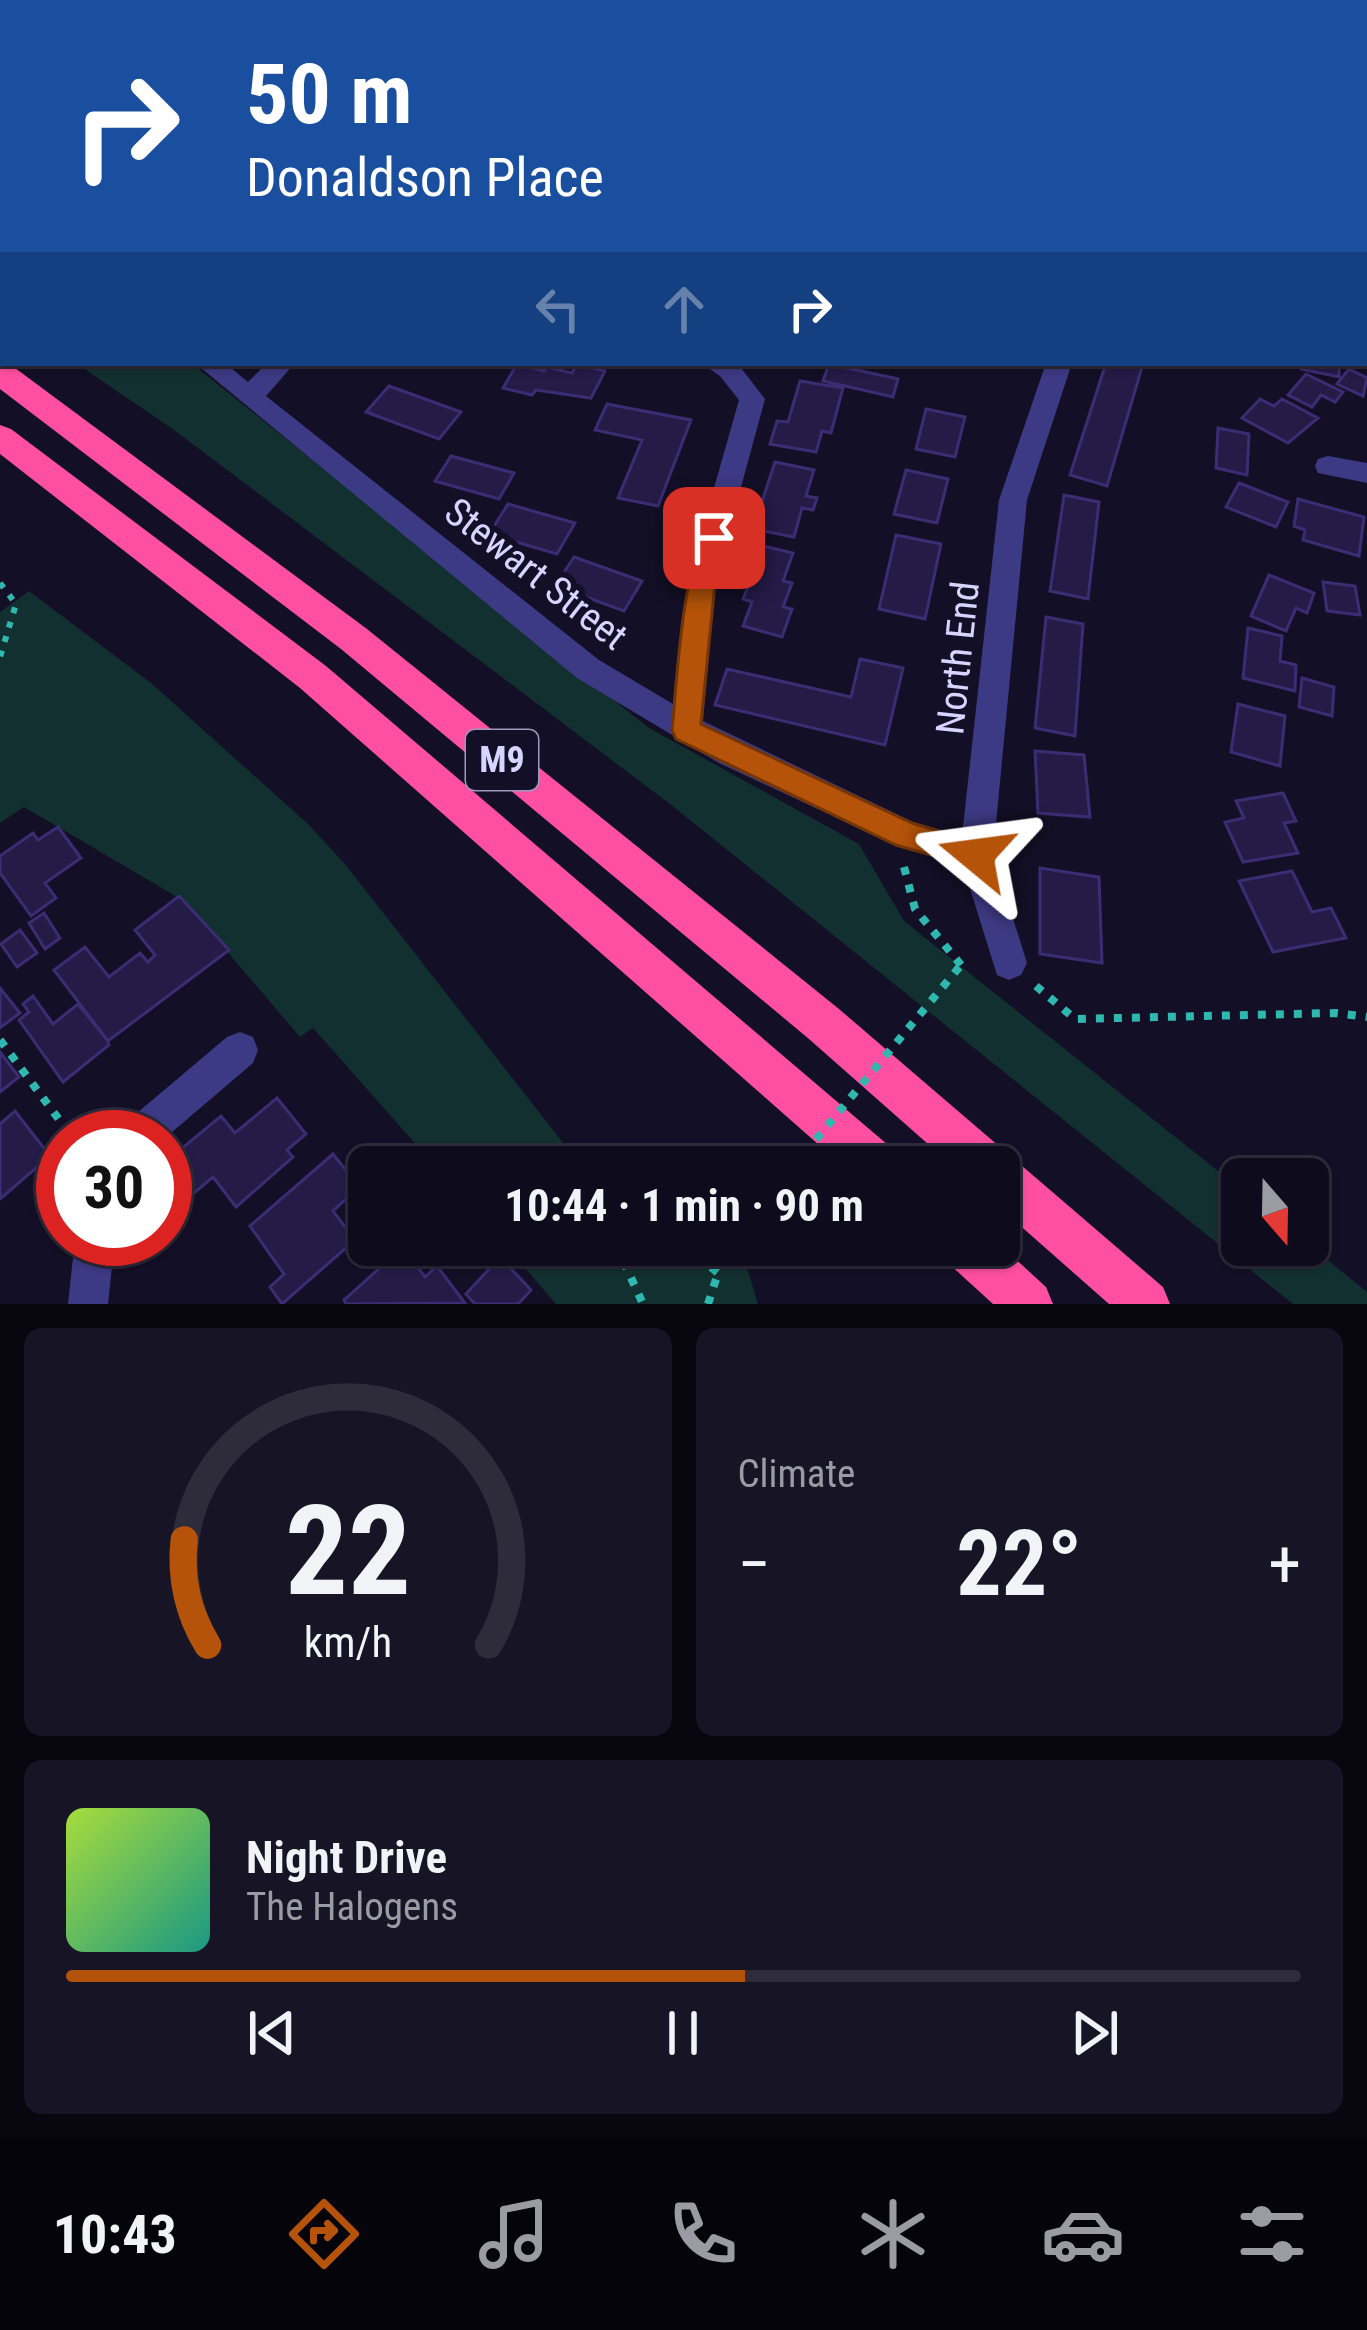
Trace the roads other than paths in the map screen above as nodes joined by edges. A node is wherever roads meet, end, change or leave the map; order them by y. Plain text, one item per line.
1 (212, 366) edge
2 (279, 366) edge
3 (720, 366) edge
4 (1058, 366) edge
5 (0, 373) edge
6 (250, 396) junction
7 (0, 437) edge
8 (1328, 466) dead end
9 (1367, 473) edge
10 (686, 730) junction
11 (976, 855) junction
12 (1009, 962) road end
13 (240, 1050) dead end
14 (169, 1110) edge
15 (855, 1146) edge
16 (965, 1146) edge
17 (1020, 1194) edge
18 (92, 1266) edge
19 (987, 1266) edge
20 (88, 1304) edge
21 (1029, 1304) edge
22 (1146, 1304) edge

1 - 6 street, Stewart Street
2 - 6 street
3 - 10 street
4 - 11 street, North End
5 - 16 highway, M9
6 - 10 street, Stewart Street
7 - 15 highway, M9
8 - 9 street
10 - 11 street, Stewart Street
11 - 12 street, North End
13 - 14 street
17 - 22 highway
18 - 20 street
19 - 21 highway

